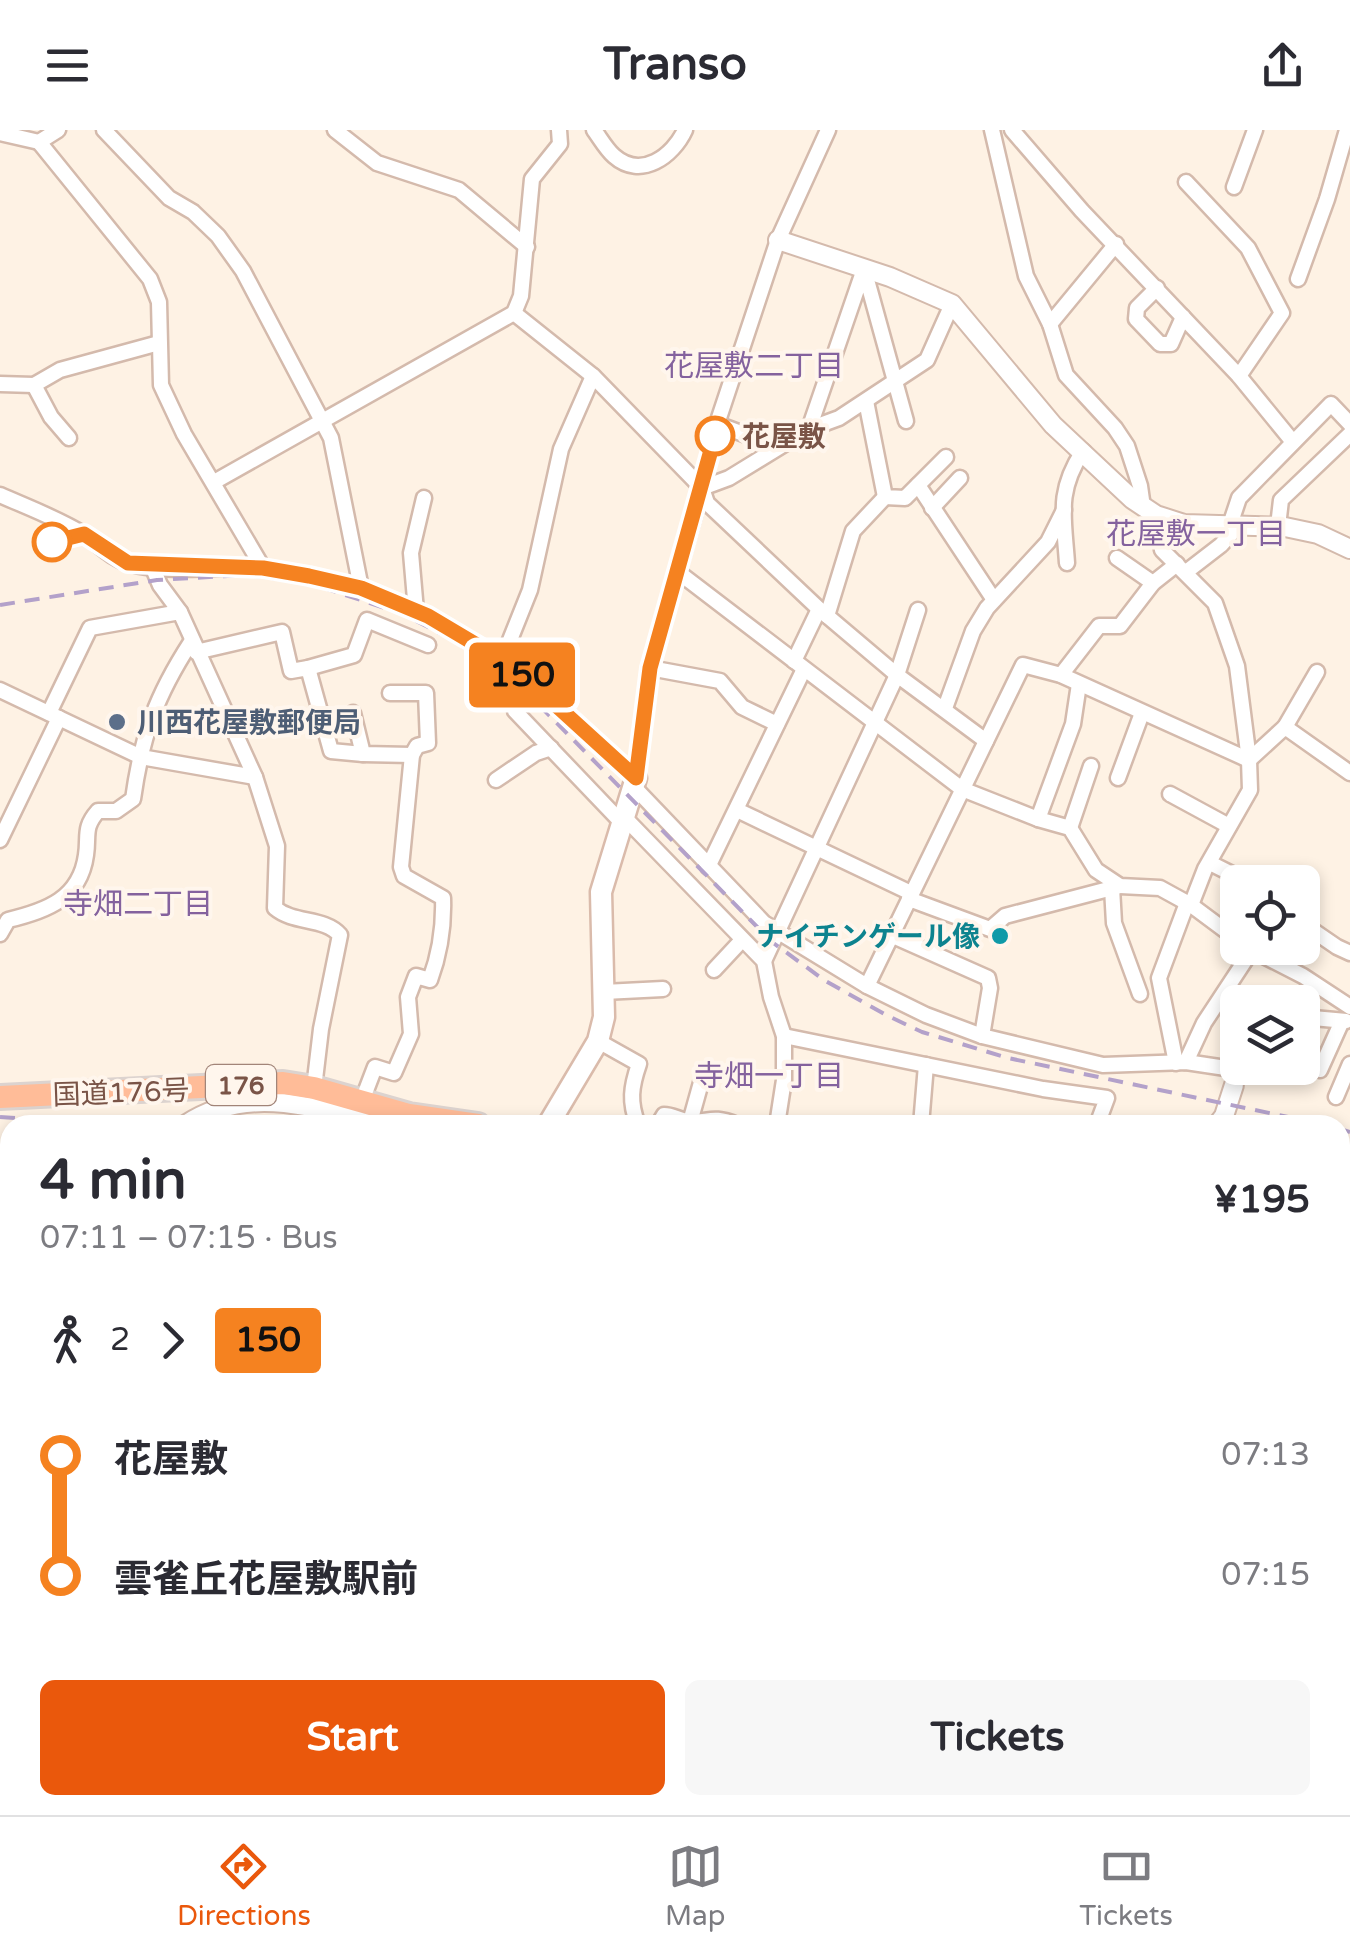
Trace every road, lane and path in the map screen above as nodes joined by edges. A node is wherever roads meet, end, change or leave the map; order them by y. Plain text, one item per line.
1 (58, 130) edge
2 (104, 130) edge
3 (334, 130) edge
4 (558, 130) edge
5 (594, 130) edge
6 (685, 130) edge
7 (828, 130) edge
8 (992, 130) edge
9 (1012, 130) edge
10 (1254, 130) edge
11 (1347, 130) edge
12 (0, 134) edge
13 (39, 142) junction
14 (1186, 182) dead end
15 (1234, 188) dead end
16 (778, 240) junction
17 (1116, 244) junction
18 (526, 247) junction
19 (864, 268) junction
20 (1298, 279) dead end
21 (1157, 288) junction
22 (952, 304) junction
23 (514, 313) junction
24 (1183, 316) junction
25 (1050, 324) junction
26 (158, 343) junction
27 (593, 376) junction
28 (1239, 376) junction
29 (895, 382) junction
30 (0, 384) edge
31 (34, 385) junction
32 (866, 401) junction
33 (1348, 416) edge
34 (320, 420) junction
35 (906, 421) dead end
36 (718, 424) junction
37 (809, 429) junction
38 (1350, 434) edge
39 (69, 438) dead end
40 (1293, 442) junction
41 (778, 447) junction
42 (1082, 451) junction
43 (946, 458) dead end
44 (960, 478) dead end
45 (214, 482) junction
46 (918, 485) junction
47 (702, 488) junction
48 (0, 495) edge
49 (884, 497) junction
50 (424, 498) dead end
51 (932, 508) junction
52 (1064, 510) junction
53 (1150, 511) junction
54 (1234, 525) junction
55 (1278, 526) junction
56 (1350, 549) edge
57 (1117, 558) dead end
58 (1067, 563) dead end
59 (152, 566) junction
60 (263, 568) junction
61 (1181, 568) junction
62 (678, 572) junction
63 (1153, 583) junction
64 (361, 588) junction
65 (994, 600) junction
66 (918, 610) dead end
67 (416, 611) junction
68 (180, 612) junction
69 (823, 612) junction
70 (428, 646) dead end
71 (194, 647) junction
72 (502, 660) junction
73 (799, 665) junction
74 (308, 668) junction
75 (650, 668) junction
76 (1318, 672) dead end
77 (897, 675) junction
78 (1060, 676) junction
79 (1080, 684) junction
80 (0, 690) edge
81 (390, 694) dead end
82 (946, 708) junction
83 (515, 711) dead end
84 (354, 713) dead end
85 (1142, 714) junction
86 (54, 716) junction
87 (777, 724) junction
88 (875, 724) junction
89 (1285, 727) junction
90 (986, 741) junction
91 (551, 748) junction
92 (363, 754) junction
93 (412, 755) junction
94 (141, 756) junction
95 (1249, 760) junction
96 (1091, 766) dead end
97 (1350, 772) edge
98 (256, 778) junction
99 (1118, 778) dead end
100 (496, 780) dead end
101 (635, 782) junction
102 (962, 789) junction
103 (1170, 794) dead end
104 (737, 810) junction
105 (1038, 819) junction
106 (624, 821) junction
107 (1229, 826) junction
108 (1070, 828) junction
109 (0, 840) edge
110 (817, 848) junction
111 (1210, 863) junction
112 (708, 867) junction
113 (1220, 868) edge
114 (1116, 887) junction
115 (910, 896) junction
116 (1189, 904) junction
117 (1220, 927) edge
118 (777, 930) junction
119 (0, 934) edge
120 (892, 935) junction
121 (1320, 937) edge
122 (742, 940) junction
123 (1350, 952) edge
124 (764, 962) junction
125 (1240, 965) edge
126 (1281, 965) edge
127 (714, 970) dead end
128 (866, 986) junction
129 (662, 989) dead end
130 (604, 992) junction
131 (1140, 994) dead end
132 (1347, 1016) edge
133 (1320, 1017) edge
134 (784, 1036) junction
135 (982, 1036) junction
136 (598, 1041) junction
137 (1181, 1063) junction
138 (1350, 1064) edge
139 (926, 1065) junction
140 (1320, 1070) edge
141 (1220, 1071) edge
142 (702, 1079) dead end
143 (1234, 1085) edge
144 (314, 1088) junction
145 (1336, 1096) dead end
146 (0, 1098) edge
147 (362, 1102) junction
148 (206, 1115) edge
149 (339, 1115) edge
150 (409, 1115) edge
151 (554, 1115) edge
152 (635, 1115) edge
153 (692, 1115) edge
154 (779, 1115) edge
155 (921, 1115) edge
156 (1101, 1115) edge
157 (1224, 1115) edge

1 - 13 street
2 - 34 street
3 - 18 street
4 - 18 street
5 - 6 street
7 - 16 street
8 - 25 street
9 - 17 street
10 - 15 street
11 - 20 street
12 - 13 street
13 - 26 street
14 - 28 street
16 - 19 street
16 - 36 street
17 - 21 street
17 - 25 street
18 - 23 street
19 - 22 street
19 - 29 street
19 - 37 street
21 - 24 street
21 - 24 street
22 - 29 street
22 - 42 street
23 - 27 street
23 - 34 street
24 - 28 street
25 - 53 street
26 - 31 street
26 - 45 street
27 - 47 street
27 - 72 street
28 - 40 street
29 - 32 street
29 - 35 street
30 - 31 street
31 - 39 street
32 - 37 street
32 - 49 street
33 - 40 street
34 - 45 street
34 - 64 street
36 - 41 street
36 - 47 street
37 - 41 street
38 - 55 street
40 - 54 street
41 - 47 street
42 - 52 street
42 - 53 street
43 - 46 street
44 - 51 street
45 - 60 street
46 - 49 street
46 - 51 street
47 - 62 street
47 - 69 street
48 - 59 street
49 - 69 street
50 - 67 street
51 - 65 street
52 - 58 street
52 - 65 street
53 - 54 street
53 - 61 street
54 - 55 street
54 - 61 street
55 - 56 street
57 - 63 street
59 - 60 street
59 - 68 street
60 - 64 street
61 - 63 street
61 - 95 street
62 - 73 street
62 - 75 street
63 - 78 street
64 - 67 street
65 - 82 street
66 - 77 street
67 - 72 street
68 - 71 street
68 - 86 street
69 - 73 street
69 - 77 street
70 - 74 street
71 - 74 street
71 - 94 street
71 - 98 street
72 - 101 street
73 - 87 street
73 - 88 street
74 - 92 street
75 - 87 street
75 - 101 street
76 - 89 street
77 - 82 street
77 - 88 street
78 - 79 street
78 - 90 street
79 - 85 street
79 - 105 street
80 - 86 street
81 - 93 street
82 - 90 street
83 - 91 street
84 - 92 street
85 - 95 street
85 - 99 street
86 - 94 street
86 - 109 street
87 - 104 street
88 - 102 street
88 - 110 street
89 - 95 street
89 - 97 street
90 - 102 street
91 - 100 street
91 - 106 street
92 - 93 street
93 - 147 street
94 - 98 street
94 - 119 street
95 - 107 street
96 - 108 street
98 - 144 street
101 - 106 main road
101 - 112 street
102 - 105 street
102 - 115 street
103 - 107 street
104 - 110 street
104 - 112 street
105 - 108 street
106 - 122 street
106 - 130 main road
107 - 111 street
108 - 114 street
110 - 115 street
110 - 118 street
111 - 113 street
111 - 116 street
112 - 118 street
114 - 115 street
114 - 116 street
114 - 131 street
115 - 120 street
116 - 117 street
116 - 137 street
118 - 124 street
118 - 128 street
120 - 128 street
120 - 135 street
121 - 123 street
122 - 124 street
122 - 127 street
124 - 134 street
125 - 137 street
126 - 132 street
128 - 135 street
129 - 130 street
130 - 136 main road
132 - 133 street
132 - 140 street
134 - 139 street
134 - 154 street
135 - 137 street
136 - 151 main road
136 - 152 street
137 - 141 street
138 - 145 street
139 - 155 street
139 - 156 street
142 - 153 street
143 - 157 street
144 - 146 highway, 国道176号 / 176
144 - 147 highway, 国道176号 / 176
147 - 150 highway, 国道176号 / 176
148 - 149 street

